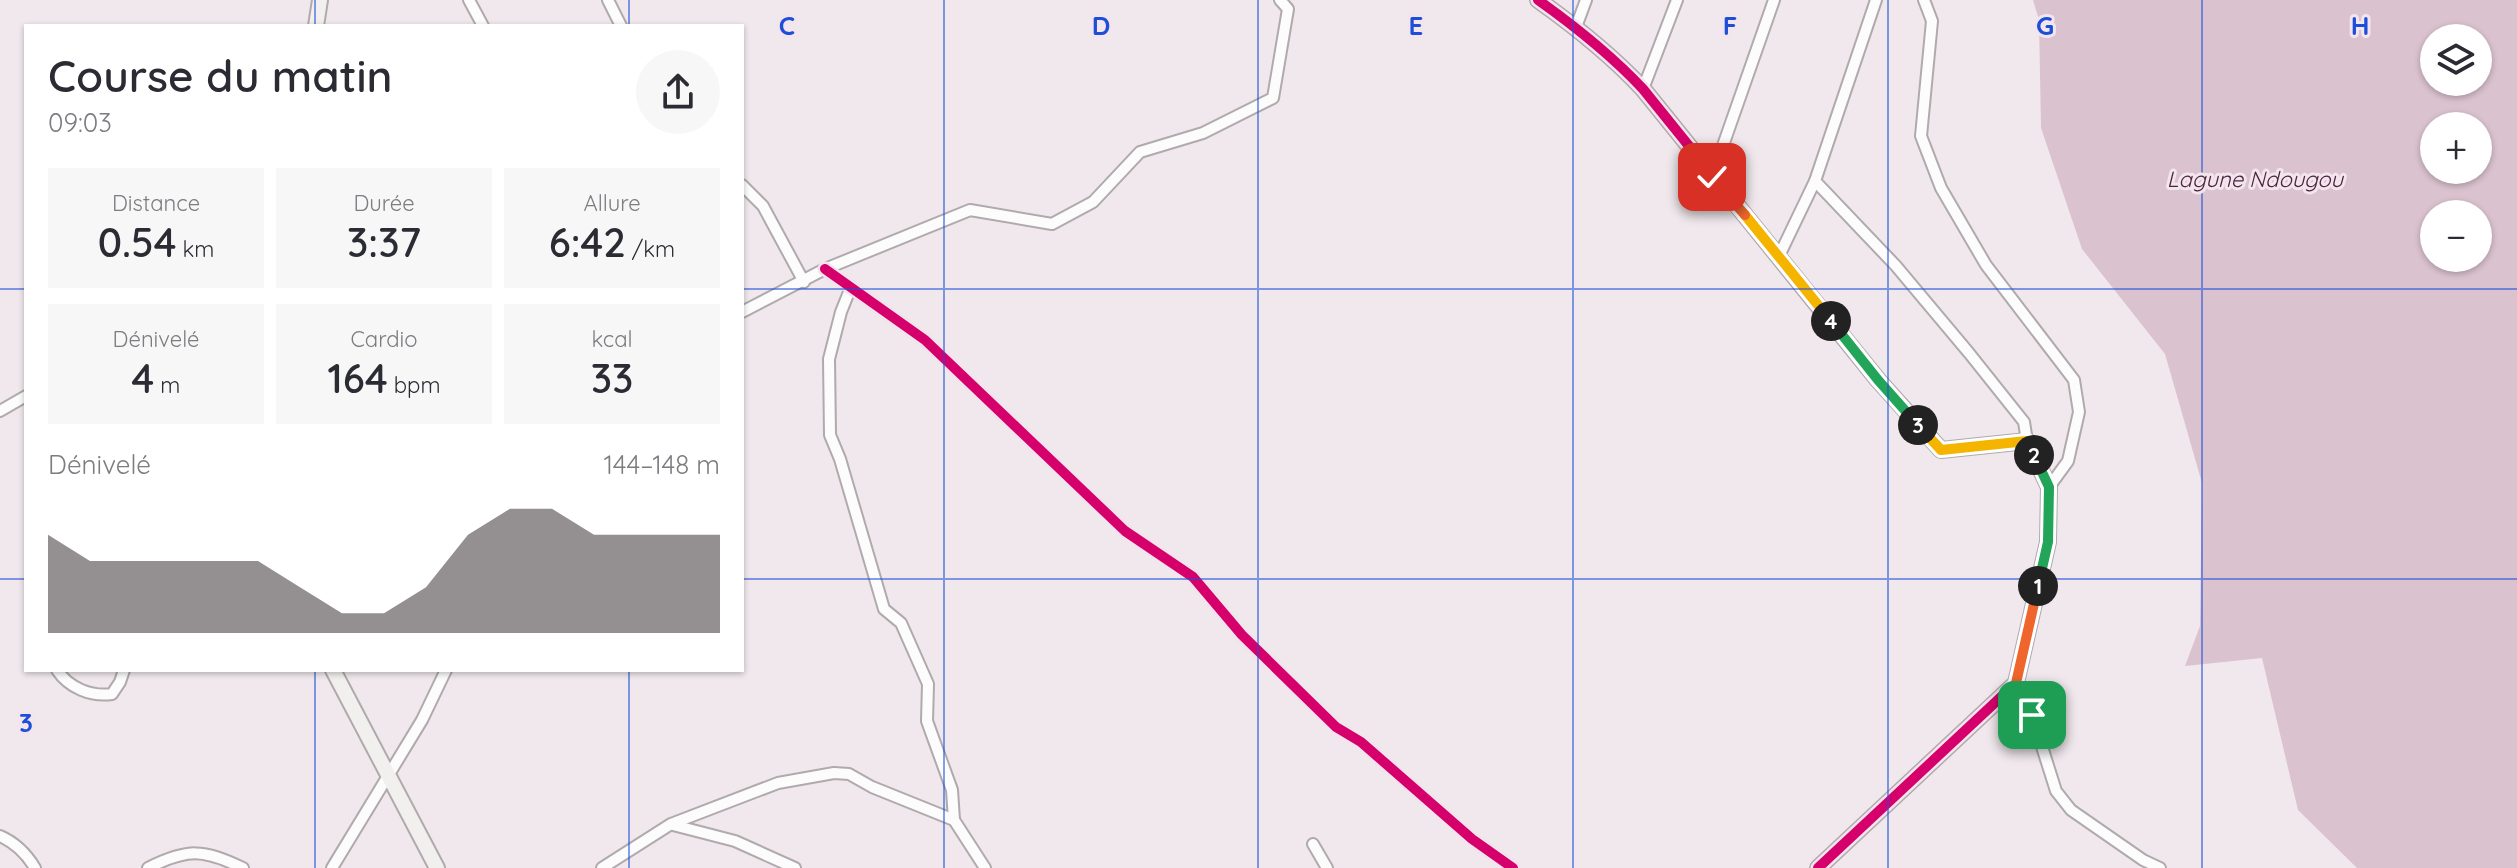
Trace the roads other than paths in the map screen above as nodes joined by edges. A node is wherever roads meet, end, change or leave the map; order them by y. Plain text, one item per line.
1 (320, 0) edge
2 (469, 0) edge
3 (608, 0) edge
4 (1280, 0) edge
5 (1538, 0) edge
6 (1586, 0) edge
7 (1677, 0) edge
8 (1774, 0) edge
9 (1876, 0) edge
10 (1924, 0) edge
11 (316, 24) edge
12 (482, 24) edge
13 (620, 24) edge
14 (1576, 27) junction
15 (1643, 89) junction
16 (1712, 177) junction
17 (1815, 181) junction
18 (744, 187) edge
19 (1779, 256) junction
20 (825, 269) junction
21 (804, 282) junction
22 (851, 287) junction
23 (744, 311) edge
24 (24, 397) edge
25 (0, 411) edge
26 (2027, 441) junction
27 (2049, 487) junction
28 (58, 672) edge
29 (123, 672) edge
30 (334, 672) edge
31 (445, 672) edge
32 (2016, 683) junction
33 (389, 775) junction
34 (954, 820) junction
35 (671, 824) junction
36 (0, 836) edge
37 (1313, 844) dead end
38 (35, 868) edge
39 (148, 868) edge
40 (243, 868) edge
41 (332, 868) edge
42 (437, 868) edge
43 (602, 868) edge
44 (795, 868) edge
45 (985, 868) edge
46 (1327, 868) edge
47 (1513, 868) edge
48 (1818, 868) edge
49 (2160, 868) edge

1 - 11 street
2 - 12 street
3 - 13 street
4 - 20 street
5 - 14 street
6 - 14 street
7 - 15 street
8 - 16 street
9 - 17 street
10 - 27 street
14 - 15 street
15 - 16 street
16 - 19 street
17 - 19 street
17 - 26 street
18 - 21 street
19 - 26 street
20 - 21 street
20 - 22 street
21 - 23 street
22 - 34 street
22 - 47 street
24 - 25 street
26 - 27 street
27 - 32 street
28 - 29 street
30 - 33 street
31 - 33 street
32 - 48 street
32 - 49 street
33 - 41 street
33 - 42 street
34 - 35 street
34 - 45 street
35 - 43 street
35 - 44 street
36 - 38 street
37 - 46 street
39 - 40 street

